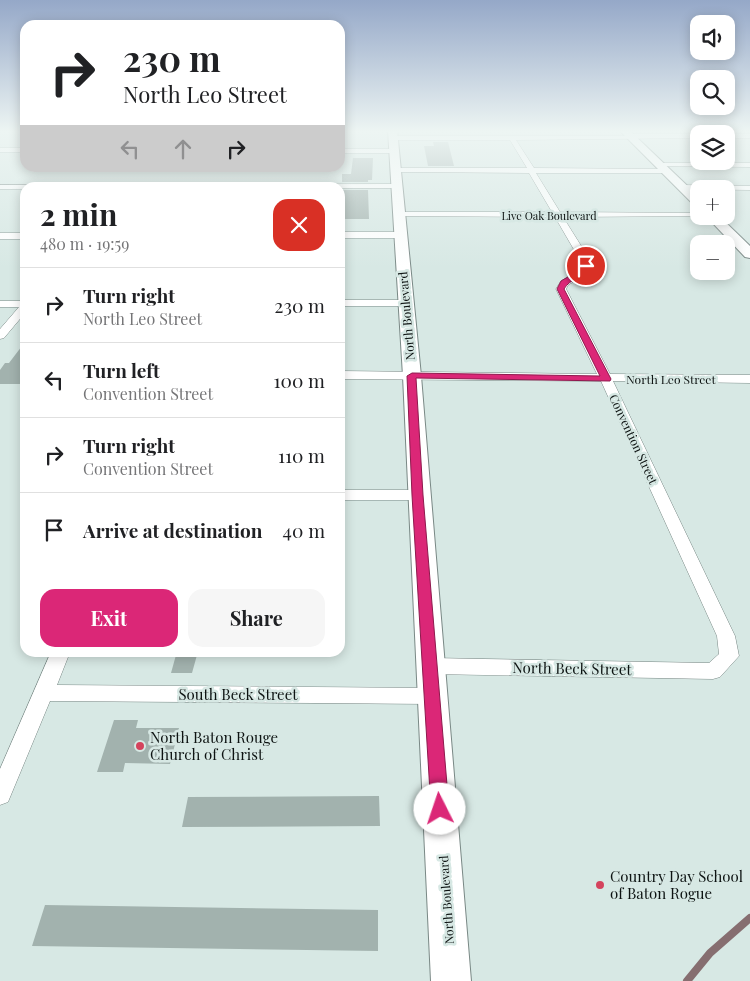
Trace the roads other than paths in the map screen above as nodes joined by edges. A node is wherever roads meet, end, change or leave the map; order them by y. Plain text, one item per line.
1 (138, 176) edge
2 (395, 176) edge
3 (533, 176) edge
4 (671, 176) edge
5 (62, 182) edge
6 (20, 185) edge
7 (0, 187) edge
8 (682, 188) junction
9 (750, 188) edge
10 (690, 196) edge
11 (556, 215) junction
12 (690, 215) edge
13 (399, 225) junction
14 (721, 225) edge
15 (345, 234) edge
16 (0, 236) edge
17 (20, 236) edge
18 (750, 254) edge
19 (345, 303) edge
20 (405, 303) junction
21 (0, 304) edge
22 (20, 305) edge
23 (20, 311) edge
24 (0, 336) edge
25 (345, 375) edge
26 (412, 376) junction
27 (606, 379) junction
28 (750, 379) edge
29 (345, 495) edge
30 (418, 495) junction
31 (59, 657) edge
32 (431, 666) junction
33 (713, 671) joint
34 (44, 693) junction
35 (432, 696) junction
36 (0, 795) edge
37 (451, 981) edge

1 - 5 street
2 - 13 street, North Boulevard
3 - 11 street, Convention Street
4 - 8 street
6 - 7 street
8 - 9 street
8 - 10 street
11 - 12 street, Live Oak Boulevard
11 - 13 street, Live Oak Boulevard
11 - 27 street, Convention Street
13 - 15 street, Live Oak Boulevard
13 - 20 street, North Boulevard
14 - 18 street
16 - 17 street
19 - 20 street
20 - 26 street, North Boulevard
21 - 22 street
23 - 24 street
25 - 26 street, North Leo Street
26 - 27 street, North Leo Street
26 - 30 street, North Boulevard
27 - 28 street, North Leo Street
27 - 33 street, Convention Street
29 - 30 street
30 - 32 street, North Boulevard
31 - 34 street
32 - 33 street, North Beck Street
32 - 35 street, North Boulevard
34 - 35 street, South Beck Street
34 - 36 street
35 - 37 street, North Boulevard

